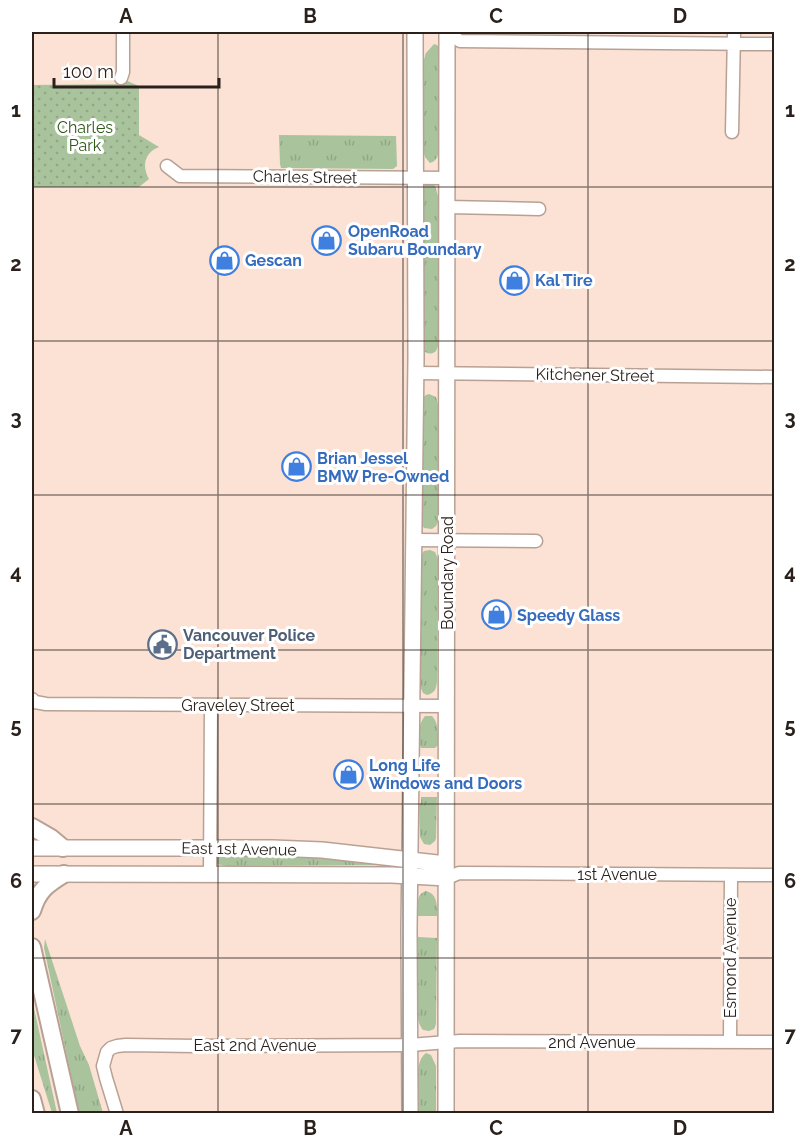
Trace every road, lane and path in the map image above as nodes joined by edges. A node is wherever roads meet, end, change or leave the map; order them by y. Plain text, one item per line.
1 (123, 32) edge
2 (415, 32) edge
3 (447, 32) edge
4 (734, 38) edge
5 (774, 44) edge
6 (121, 78) dead end
7 (732, 132) dead end
8 (167, 166) dead end
9 (416, 178) junction
10 (447, 178) junction
11 (447, 207) junction
12 (539, 209) dead end
13 (416, 373) junction
14 (447, 373) junction
15 (774, 377) edge
16 (414, 540) junction
17 (447, 540) junction
18 (536, 541) dead end
19 (32, 699) edge
20 (211, 705) junction
21 (412, 706) junction
22 (446, 706) junction
23 (32, 827) edge
24 (32, 848) edge
25 (63, 848) junction
26 (210, 848) junction
27 (410, 868) junction
28 (451, 872) junction
29 (32, 874) edge
30 (64, 874) junction
31 (210, 874) junction
32 (731, 875) junction
33 (774, 875) edge
34 (32, 911) edge
35 (32, 947) edge
36 (446, 1042) junction
37 (730, 1042) junction
38 (774, 1042) edge
39 (410, 1045) junction
40 (32, 1099) edge
41 (36, 1113) edge
42 (70, 1113) edge
43 (117, 1113) edge
44 (411, 1113) edge
45 (446, 1113) edge

1 - 6 street
2 - 9 main road, Boundary Road
3 - 4 street
3 - 10 main road, Boundary Road
4 - 5 street
4 - 7 street
8 - 9 street, Charles Street
9 - 10 street, Charles Street
9 - 13 main road, Boundary Road
10 - 11 main road, Boundary Road
11 - 12 street
11 - 14 main road, Boundary Road
13 - 14 street, Kitchener Street
13 - 16 main road, Boundary Road
14 - 15 street, Kitchener Street
14 - 17 main road, Boundary Road
16 - 17 street
16 - 21 main road, Boundary Road
17 - 18 street
17 - 22 main road, Boundary Road
19 - 20 street, Graveley Street
20 - 21 street, Graveley Street
20 - 26 street
21 - 22 street, Graveley Street
21 - 27 main road, Boundary Road
22 - 28 main road, Boundary Road
23 - 25 highway
24 - 25 main road, East 1st Avenue
25 - 26 main road, East 1st Avenue
26 - 27 main road, East 1st Avenue
26 - 31 street
27 - 28 main road, East 1st Avenue
27 - 31 main road, East 1st Avenue
27 - 39 main road, Boundary Road
28 - 32 street, 1st Avenue
28 - 36 main road, Boundary Road
29 - 30 main road, East 1st Avenue
30 - 31 main road, East 1st Avenue
30 - 34 highway
32 - 33 street, 1st Avenue
32 - 37 street, Esmond Avenue
35 - 42 highway
36 - 37 street, 2nd Avenue
36 - 39 street, 2nd Avenue
36 - 45 main road, Boundary Road
37 - 38 street, 2nd Avenue
39 - 43 street, East 2nd Avenue
39 - 44 main road, Boundary Road
40 - 41 highway

